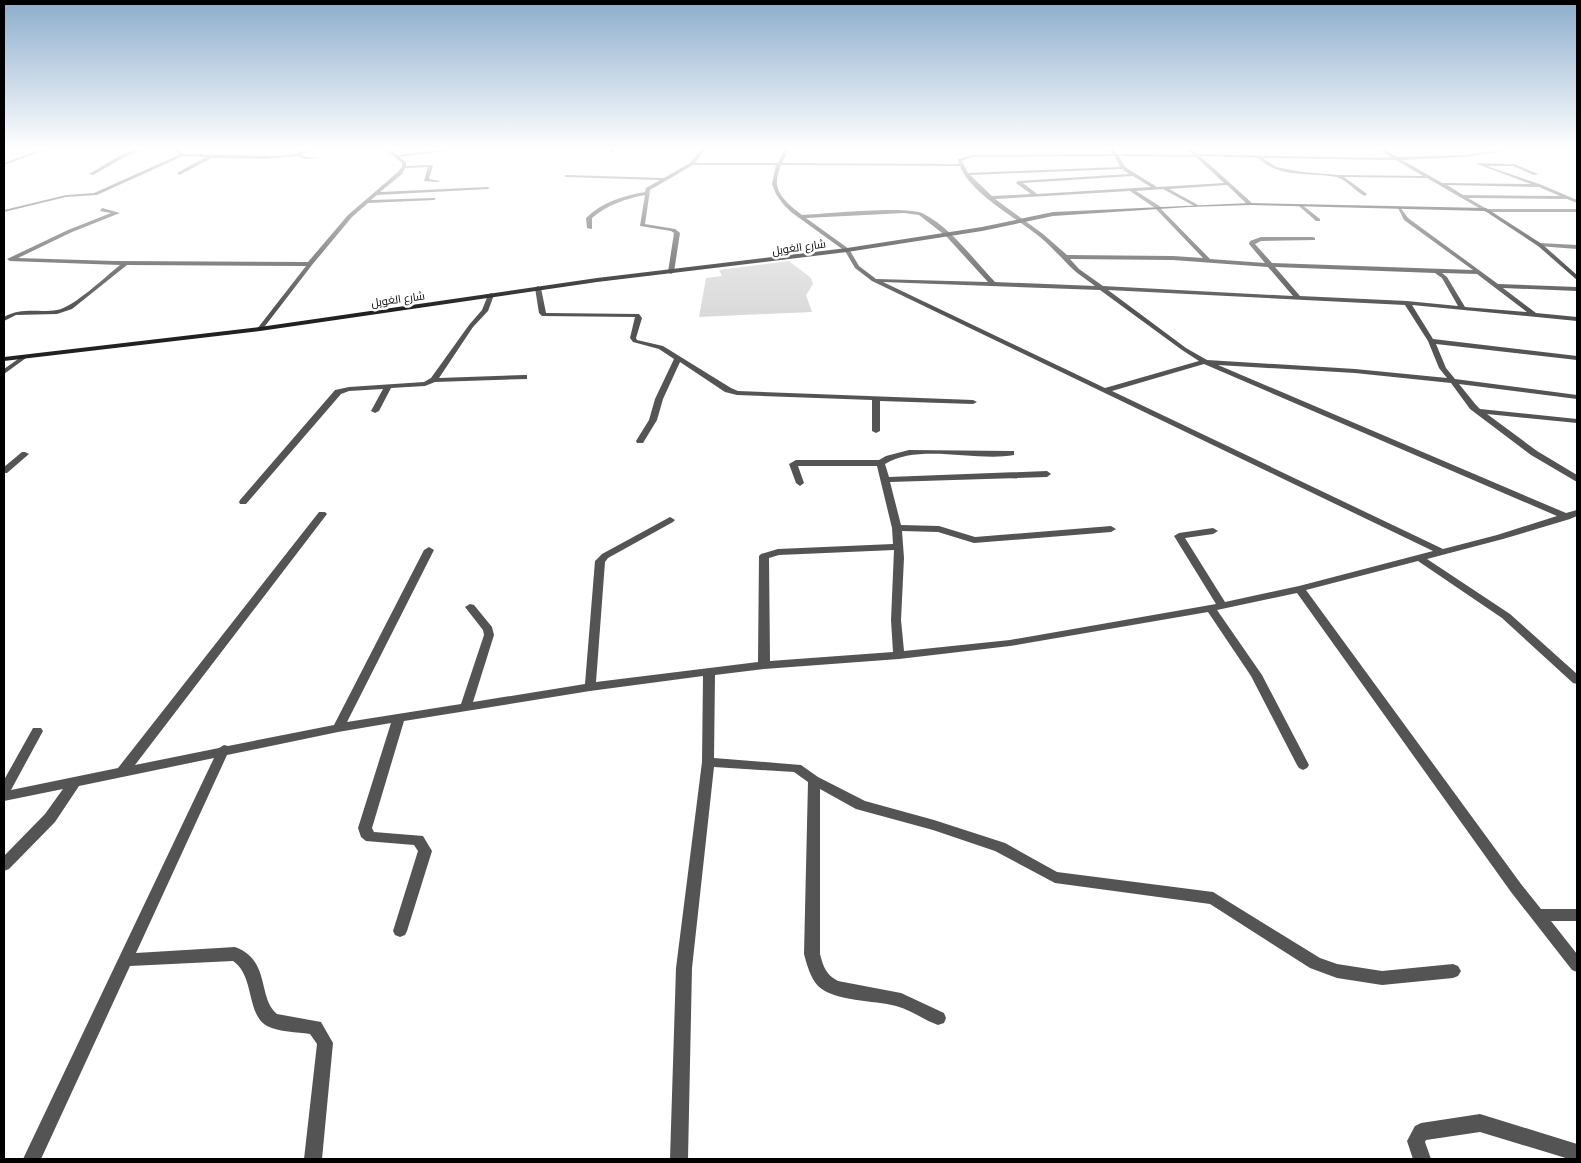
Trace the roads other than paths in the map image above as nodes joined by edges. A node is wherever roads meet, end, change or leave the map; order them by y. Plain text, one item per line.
1 (44, 201) edge
2 (382, 201) edge
3 (613, 201) edge
4 (646, 201) edge
5 (784, 201) edge
6 (995, 201) edge
7 (1148, 201) edge
8 (1188, 201) edge
9 (1247, 201) edge
10 (1472, 201) edge
11 (366, 202) joint
12 (1250, 204) junction
13 (1301, 205) junction
14 (1196, 206) junction
15 (1158, 208) junction
16 (1400, 208) junction
17 (102, 210) dead end
18 (1486, 210) junction
19 (4, 211) edge
20 (1577, 211) edge
21 (802, 217) junction
22 (1021, 220) junction
23 (1318, 220) dead end
24 (590, 228) dead end
25 (948, 235) junction
26 (1313, 239) dead end
27 (1540, 245) junction
28 (1577, 247) edge
29 (847, 250) junction
30 (1066, 257) junction
31 (1208, 260) junction
32 (126, 263) junction
33 (310, 264) junction
34 (1271, 266) junction
35 (1436, 271) junction
36 (671, 272) junction
37 (1478, 272) junction
38 (1576, 276) edge
39 (874, 280) junction
40 (993, 284) junction
41 (1496, 286) junction
42 (538, 288) junction
43 (1099, 288) junction
44 (1577, 289) edge
45 (491, 295) junction
46 (1298, 298) junction
47 (1407, 303) junction
48 (1462, 307) junction
49 (1533, 314) junction
50 (4, 319) edge
51 (1577, 319) edge
52 (260, 329) junction
53 (1431, 342) junction
54 (23, 358) junction
55 (678, 358) junction
56 (1577, 358) edge
57 (4, 359) edge
58 (1205, 362) junction
59 (4, 372) edge
60 (524, 377) dead end
61 (434, 380) junction
62 (1453, 381) junction
63 (388, 386) junction
64 (1103, 391) junction
65 (1577, 397) edge
66 (876, 398) junction
67 (973, 402) dead end
68 (1478, 411) junction
69 (374, 412) dead end
70 (1577, 421) edge
71 (876, 431) dead end
72 (640, 441) dead end
73 (1011, 453) dead end
74 (25, 454) dead end
75 (881, 464) junction
76 (4, 471) edge
77 (1047, 474) dead end
78 (1577, 479) edge
79 (886, 480) junction
80 (800, 483) dead end
81 (243, 502) dead end
82 (322, 514) dead end
83 (1572, 515) edge
84 (670, 520) dead end
85 (897, 528) junction
86 (1111, 529) dead end
87 (1213, 531) dead end
88 (898, 547) junction
89 (429, 550) dead end
90 (1442, 552) junction
91 (1419, 558) junction
92 (1300, 589) junction
93 (470, 607) dead end
94 (1217, 607) junction
95 (899, 655) junction
96 (764, 665) junction
97 (709, 671) junction
98 (1577, 680) edge
99 (590, 687) junction
100 (466, 707) junction
101 (399, 718) junction
102 (338, 728) junction
103 (37, 731) dead end
104 (224, 749) junction
105 (708, 762) junction
106 (1304, 765) dead end
107 (123, 771) junction
108 (814, 780) junction
109 (75, 781) junction
110 (4, 791) edge
111 (4, 796) edge
112 (4, 865) edge
113 (1537, 915) junction
114 (1577, 915) edge
115 (400, 931) dead end
116 (124, 960) junction
117 (1577, 965) edge
118 (1453, 971) dead end
119 (938, 1018) dead end
120 (1577, 1153) edge
121 (32, 1159) edge
122 (314, 1159) edge
123 (679, 1159) edge
124 (1422, 1159) edge

1 - 19 street
2 - 11 street
3 - 24 street
4 - 36 street
5 - 21 street
6 - 22 street
7 - 15 street
8 - 14 street
9 - 12 street
10 - 18 street
11 - 33 street
12 - 13 street, شارع الغويل
12 - 14 street, شارع الغويل
13 - 16 street, شارع الغويل
13 - 23 street
14 - 15 street, شارع الغويل
15 - 22 street, شارع الغويل
15 - 31 street
16 - 18 street, شارع الغويل
16 - 37 street
17 - 32 street
18 - 20 street
18 - 27 street
21 - 25 street
21 - 29 street
22 - 25 street, شارع الغويل
22 - 30 street
25 - 29 street, شارع الغويل
25 - 40 street
26 - 34 street
27 - 28 street
27 - 38 street
29 - 36 street, شارع الغويل
29 - 39 street
30 - 31 street
30 - 43 street
31 - 34 street
32 - 33 street
32 - 50 street
33 - 52 street
34 - 35 street
34 - 46 street
35 - 37 street
35 - 48 street
36 - 42 street, شارع الغويل
37 - 41 street
39 - 40 street
39 - 64 street
40 - 43 street
41 - 44 street
41 - 49 street
42 - 45 street, شارع الغويل
42 - 55 street
43 - 46 street
43 - 58 street
45 - 52 street, شارع الغويل
45 - 61 street
46 - 47 street
47 - 48 street
47 - 53 street
48 - 49 street
49 - 51 street
52 - 54 street, شارع الغويل
53 - 56 street
53 - 62 street
54 - 57 street, شارع الغويل
54 - 59 street
55 - 66 street
55 - 72 street
58 - 62 street
58 - 64 street
58 - 83 street
60 - 61 street
61 - 63 street
62 - 65 street
62 - 68 street
63 - 69 street
63 - 81 street
64 - 90 street
66 - 67 street
66 - 71 street
68 - 70 street
68 - 78 street
73 - 75 street
74 - 76 street
75 - 79 street
75 - 80 street
77 - 79 street
79 - 85 street
82 - 107 street
83 - 90 street
84 - 99 street
85 - 86 street
85 - 88 street
87 - 94 street
88 - 95 street
88 - 96 street
89 - 102 street
90 - 91 street
91 - 92 street
91 - 98 street
92 - 94 street
92 - 113 street
93 - 100 street
94 - 95 street
94 - 106 street
95 - 96 street
96 - 97 street
97 - 99 street
97 - 105 street
99 - 100 street
100 - 101 street
101 - 102 street
101 - 115 street
102 - 104 street
103 - 110 street
104 - 107 street
104 - 116 street
105 - 108 street
105 - 123 street
107 - 109 street
108 - 118 street
108 - 119 street
109 - 111 street
109 - 112 street
113 - 114 street
113 - 117 street
116 - 121 street
116 - 122 street
120 - 124 street

